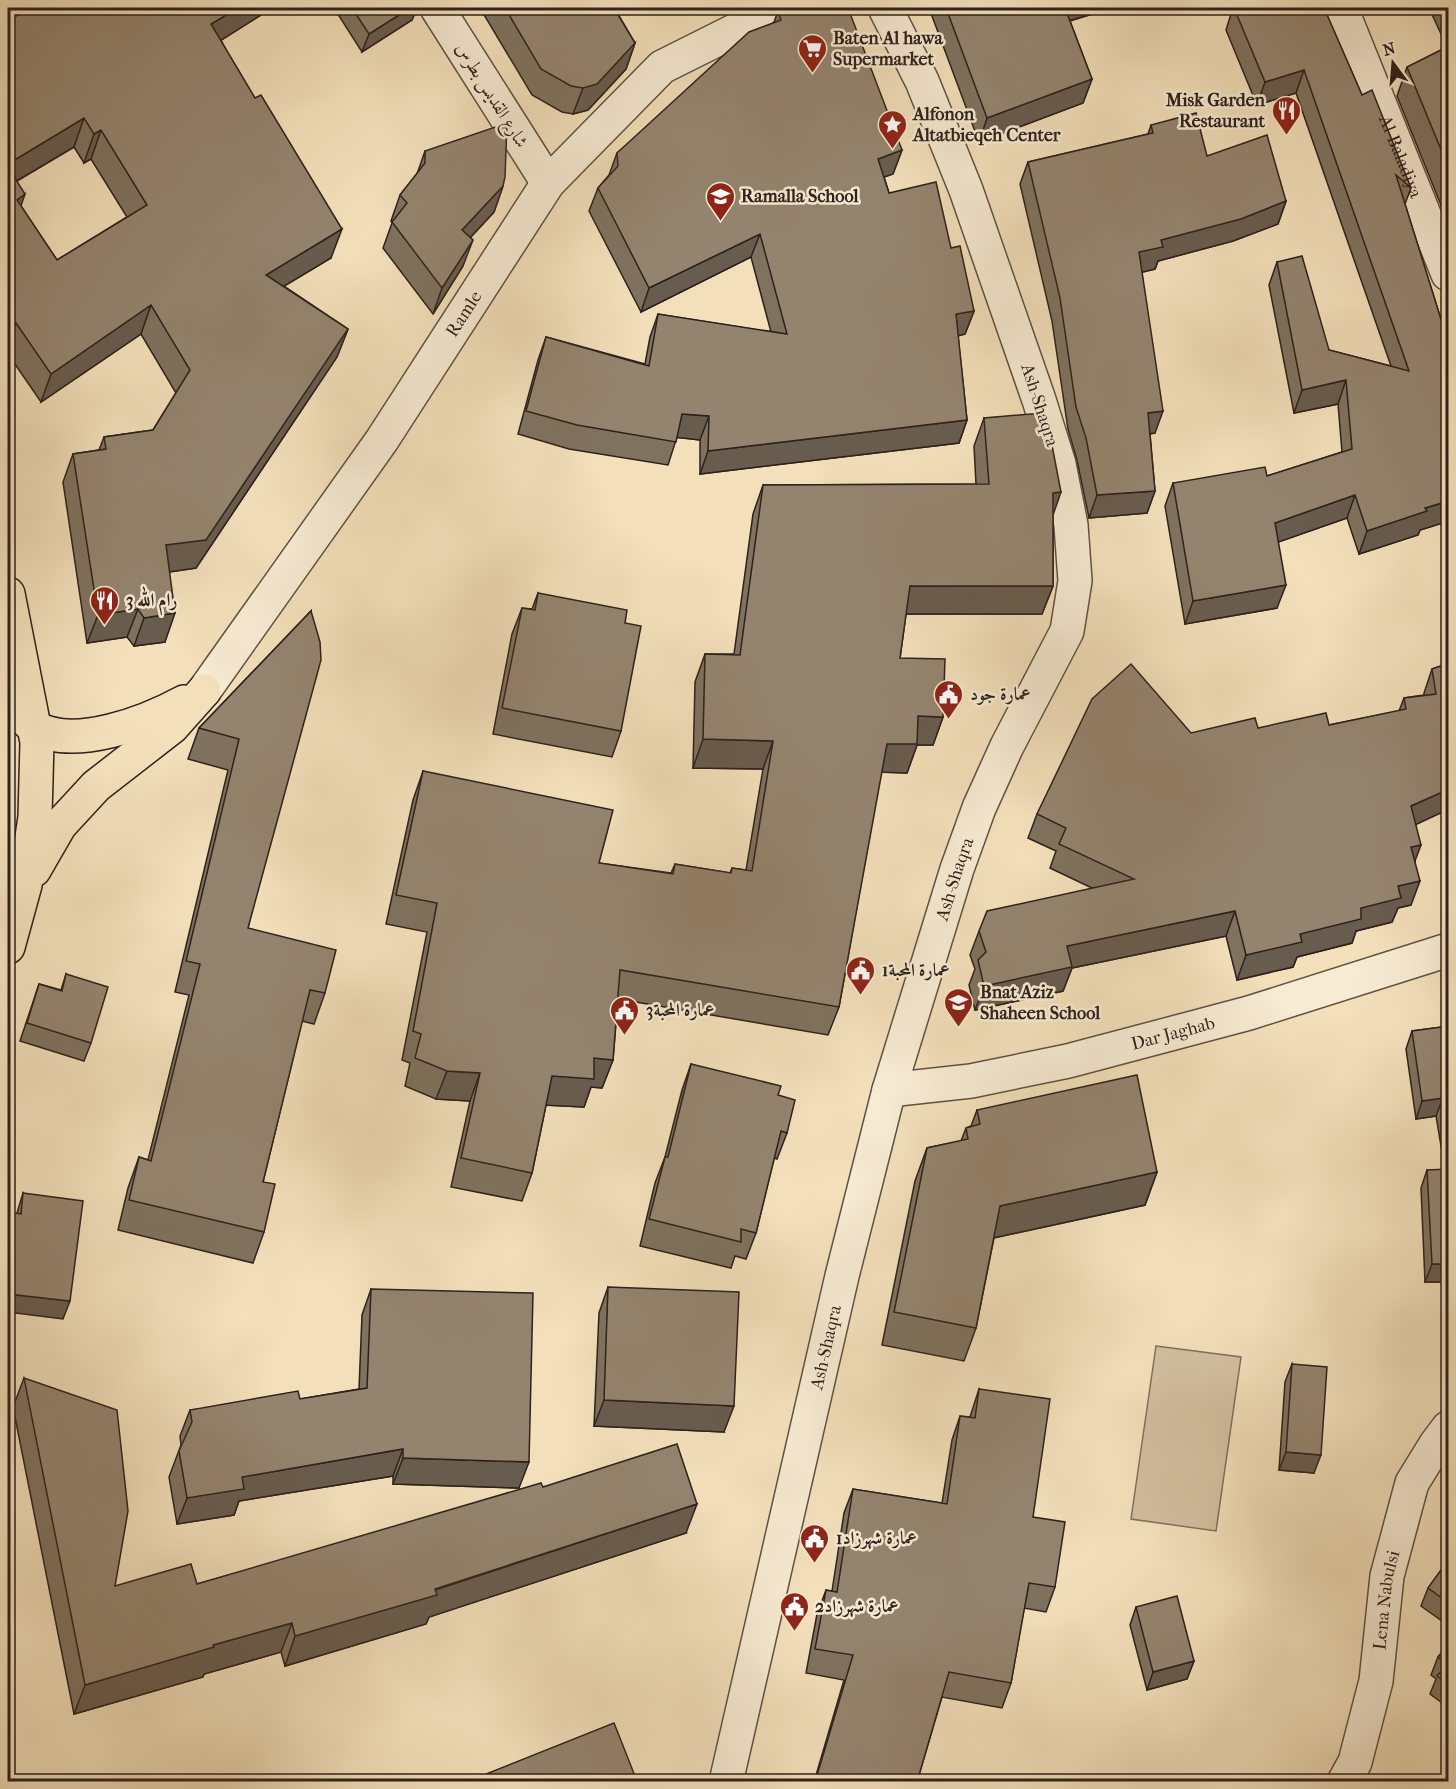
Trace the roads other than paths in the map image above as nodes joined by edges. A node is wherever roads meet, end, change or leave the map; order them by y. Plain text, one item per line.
1 (437, 8) edge
2 (787, 8) edge
3 (885, 8) edge
4 (1341, 8) edge
5 (548, 183) junction
6 (1449, 274) edge
7 (8, 594) edge
8 (204, 691) junction
9 (8, 707) edge
10 (34, 727) junction
11 (8, 852) edge
12 (25, 885) junction
13 (8, 947) edge
14 (1449, 950) edge
15 (889, 1090) junction
16 (1449, 1428) edge
17 (726, 1782) edge
18 (1344, 1782) edge

1 - 5 street, شارع القديس بطرس
2 - 5 street, Ramle
3 - 15 street, Ash-Shaqra
4 - 6 street, Al-Baladiya
5 - 8 street, Ramle
7 - 10 main road
8 - 10 main road
8 - 12 main road
9 - 10 main road
10 - 12 main road
11 - 12 main road
12 - 13 main road
14 - 15 street, Dar Jaghab
15 - 17 street, Ash-Shaqra
16 - 18 street, Lena Nabulsi

